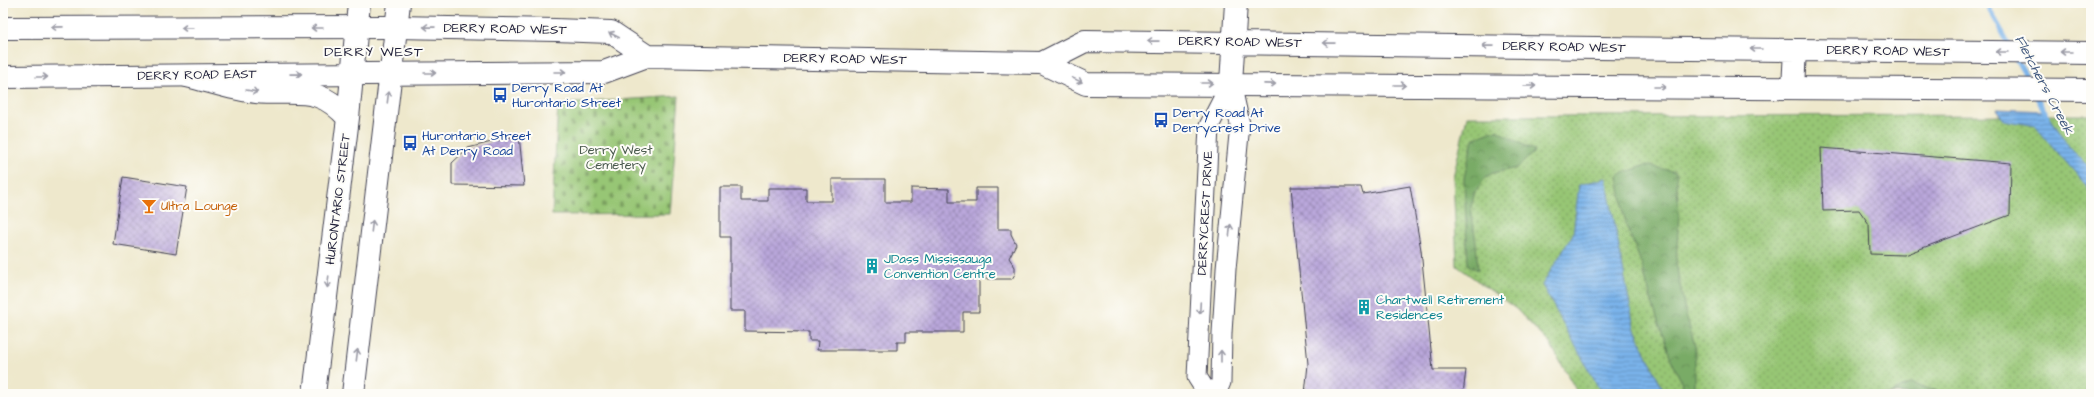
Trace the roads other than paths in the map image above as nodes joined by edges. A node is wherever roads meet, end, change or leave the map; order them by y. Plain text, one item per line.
1 (359, 3) edge
2 (398, 3) edge
3 (1236, 3) edge
4 (356, 27) junction
5 (396, 27) junction
6 (3, 28) edge
7 (1234, 42) junction
8 (1795, 50) junction
9 (2091, 53) edge
10 (647, 56) junction
11 (1042, 64) junction
12 (391, 72) junction
13 (353, 73) junction
14 (187, 76) junction
15 (3, 77) edge
16 (1231, 83) junction
17 (1793, 88) junction
18 (2091, 90) edge
19 (348, 118) junction
20 (314, 394) edge
21 (353, 394) edge
22 (1208, 394) edge
23 (1216, 394) edge

1 - 4 main road, HURONTARIO STREET
2 - 5 main road
3 - 7 main road
4 - 5 main road, DERRY ROAD WEST
4 -> 6 main road
4 - 13 main road, HURONTARIO STREET
10 -> 5 main road, DERRY ROAD WEST
5 - 12 main road
8 -> 7 main road, DERRY ROAD WEST
7 -> 11 main road, DERRY ROAD WEST
7 - 16 main road
9 -> 8 main road, DERRY ROAD WEST
8 - 17 main road
10 - 11 main road, DERRY ROAD WEST
12 -> 10 main road, DERRY ROAD WEST
11 -> 16 main road, DERRY ROAD WEST
12 - 13 main road, DERRY ROAD EAST
21 -> 12 main road
14 -> 13 main road, DERRY ROAD EAST
13 - 19 main road, HURONTARIO STREET
15 -> 14 main road, DERRY ROAD EAST
14 -> 19 main road
16 -> 17 main road, DERRY ROAD WEST
16 -> 22 street, DERRYCREST DRIVE
23 -> 16 street, DERRYCREST DRIVE
17 - 18 main road, DERRY ROAD WEST
19 -> 20 main road, HURONTARIO STREET

